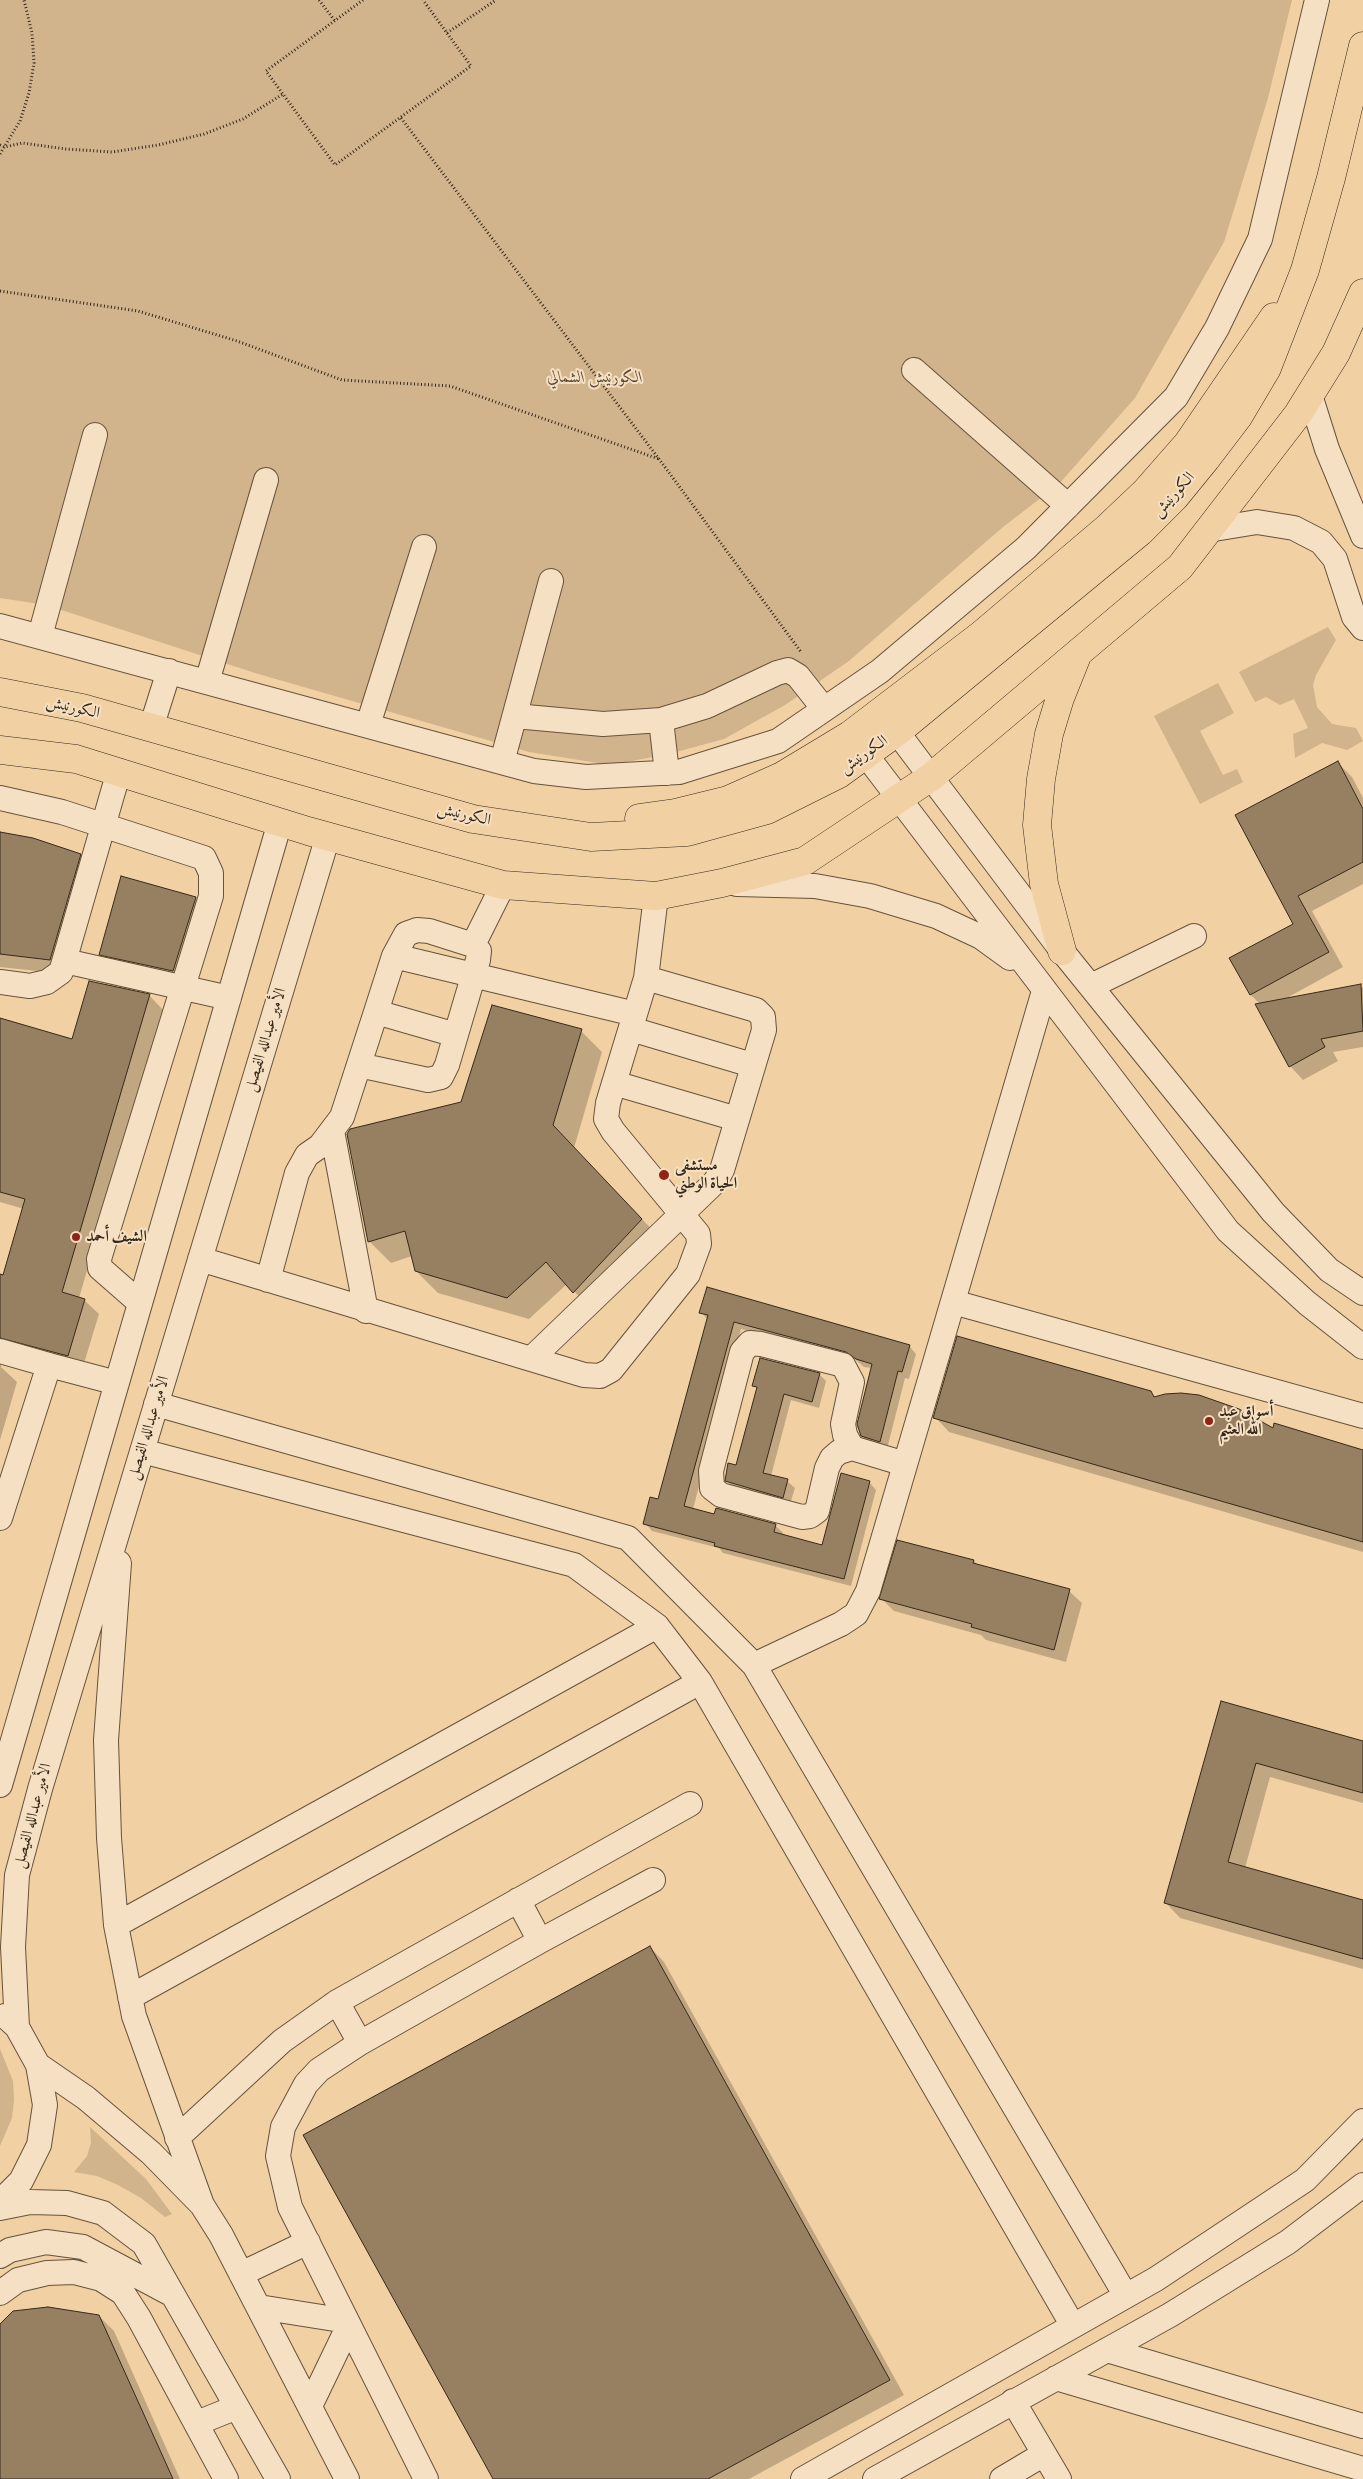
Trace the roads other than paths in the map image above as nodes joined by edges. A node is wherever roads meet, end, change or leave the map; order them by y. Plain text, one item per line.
1 (1317, 0) edge
2 (1363, 46) edge
3 (1305, 270) junction
4 (1363, 293) edge
5 (1363, 333) edge
6 (1336, 353) junction
7 (914, 370) dead end
8 (1310, 395) junction
9 (95, 435) dead end
10 (266, 480) dead end
11 (1068, 506) junction
12 (1208, 530) junction
13 (1362, 534) edge
14 (424, 547) dead end
15 (1327, 550) junction
16 (551, 581) dead end
17 (0, 626) edge
18 (1363, 628) edge
19 (40, 636) junction
20 (1078, 654) junction
21 (169, 671) junction
22 (207, 682) junction
23 (0, 692) edge
24 (824, 709) junction
25 (515, 716) junction
26 (661, 720) junction
27 (368, 726) junction
28 (151, 728) junction
29 (897, 732) junction
30 (0, 750) edge
31 (866, 756) junction
32 (502, 762) junction
33 (119, 771) junction
34 (667, 773) junction
35 (931, 777) junction
36 (0, 798) edge
37 (899, 799) junction
38 (280, 822) junction
39 (103, 826) junction
40 (522, 826) junction
41 (328, 836) junction
42 (722, 883) junction
43 (503, 885) junction
44 (656, 896) junction
45 (1194, 936) dead end
46 (474, 945) junction
47 (1062, 951) junction
48 (394, 956) junction
49 (65, 961) junction
50 (1030, 972) junction
51 (474, 974) junction
52 (646, 978) junction
53 (0, 982) edge
54 (1091, 986) junction
55 (183, 988) junction
56 (1044, 991) junction
57 (229, 998) junction
58 (376, 1012) junction
59 (633, 1021) junction
60 (456, 1035) junction
61 (359, 1065) junction
62 (752, 1065) junction
63 (614, 1083) junction
64 (737, 1119) junction
65 (332, 1131) junction
66 (681, 1214) junction
67 (200, 1259) junction
68 (268, 1280) junction
69 (1363, 1293) edge
70 (953, 1302) junction
71 (140, 1303) junction
72 (366, 1311) junction
73 (1363, 1347) edge
74 (0, 1350) edge
75 (531, 1359) junction
76 (49, 1365) junction
77 (117, 1383) junction
78 (156, 1404) junction
79 (1363, 1416) edge
80 (852, 1448) junction
81 (142, 1452) junction
82 (905, 1464) junction
83 (123, 1514) junction
84 (0, 1518) edge
85 (657, 1626) junction
86 (754, 1665) junction
87 (700, 1682) junction
88 (2, 1775) edge
89 (690, 1804) dead end
90 (653, 1880) dead end
91 (518, 1900) junction
92 (116, 1925) junction
93 (540, 1941) junction
94 (130, 1997) junction
95 (337, 2002) junction
96 (0, 2011) edge
97 (17, 2027) junction
98 (360, 2044) junction
99 (38, 2065) junction
100 (1363, 2121) edge
101 (177, 2138) junction
102 (1363, 2185) edge
103 (0, 2202) edge
104 (202, 2205) junction
105 (0, 2208) edge
106 (308, 2242) junction
107 (0, 2256) edge
108 (241, 2274) junction
109 (0, 2293) edge
110 (175, 2296) junction
111 (1126, 2296) junction
112 (259, 2307) junction
113 (348, 2323) junction
114 (1073, 2326) junction
115 (1107, 2350) junction
116 (1056, 2378) junction
117 (1014, 2401) junction
118 (310, 2406) junction
119 (237, 2407) junction
120 (197, 2423) junction
121 (1363, 2426) edge
122 (1044, 2454) junction
123 (1363, 2469) edge
124 (226, 2479) edge
125 (278, 2479) edge
126 (347, 2479) edge
127 (426, 2479) edge
128 (802, 2479) edge
129 (876, 2479) edge
130 (1002, 2479) edge
131 (1059, 2479) edge

1 - 11 street
2 - 3 main road, الكورنيش
3 - 29 main road, الكورنيش
3 - 40 main road
4 - 6 main road
5 - 6 main road
6 - 8 main road
7 - 11 street
8 - 12 main road
8 - 13 street
9 - 19 street
10 - 22 street
11 - 24 street
12 - 15 street
12 - 20 main road
13 - 15 street
14 - 27 street
15 - 18 street
16 - 25 street
17 - 19 street
19 - 21 street
20 - 35 main road
20 - 47 main road
21 - 22 street
21 - 28 street
22 - 27 street
23 - 28 main road, الكورنيش
24 - 26 street
24 - 34 street
25 - 26 street
25 - 32 street
26 - 34 street
27 - 32 street
28 - 40 main road, الكورنيش
29 - 31 main road, الكورنيش
29 - 35 street
30 - 33 main road
31 - 37 street
31 - 40 main road, الكورنيش
32 - 34 street
33 - 38 main road
33 - 39 street
35 - 37 main road
35 - 47 street
36 - 39 street
37 - 42 main road
37 - 50 street
38 - 41 main road
38 - 57 street
39 - 49 street
39 - 55 street
41 - 43 main road
41 - 67 street, الأمير عبدالله الفيصل
42 - 44 main road
42 - 50 street
43 - 44 main road
43 - 46 street
44 - 52 street
45 - 54 street
46 - 48 street
46 - 51 street
47 - 54 street
48 - 51 street
48 - 58 street
49 - 53 street
49 - 55 street
50 - 56 street
51 - 59 street
51 - 60 street
52 - 59 street
52 - 62 street
54 - 69 street
55 - 57 street
55 - 71 street
56 - 70 street
56 - 73 street
57 - 71 street
58 - 60 street
58 - 61 street
59 - 62 street
59 - 63 street
60 - 61 street
61 - 65 street
62 - 64 street
63 - 64 street
63 - 66 street
64 - 66 street
65 - 68 street
65 - 72 street
66 - 75 street
66 - 75 street
67 - 68 street
67 - 78 street, الأمير عبدالله الفيصل
68 - 72 street
70 - 79 street
70 - 82 street
71 - 77 street
72 - 75 street
74 - 76 street
76 - 77 street
76 - 84 street
77 - 88 street
78 - 81 street, الأمير عبدالله الفيصل
78 - 86 street
80 - 80 street
80 - 82 street
81 - 83 street, الأمير عبدالله الفيصل
81 - 85 street
82 - 86 street
83 - 92 street
83 - 97 street, الأمير عبدالله الفيصل
85 - 87 street
85 - 92 street
86 - 111 street
87 - 94 street
87 - 114 street
89 - 91 street
90 - 93 street
91 - 93 street
91 - 95 street
92 - 94 street
93 - 98 street
94 - 101 street
95 - 98 street
95 - 101 street
96 - 97 street
97 - 99 street
98 - 106 street
99 - 103 street
99 - 104 street
100 - 111 street
101 - 104 street
102 - 115 street
104 - 108 street
105 - 110 street
106 - 108 street
106 - 113 street
107 - 110 street
108 - 112 street
109 - 120 street
110 - 119 street
111 - 114 street
112 - 113 street
112 - 118 street
113 - 118 street
113 - 127 street
114 - 128 street
115 - 116 street
115 - 121 street
116 - 117 street
116 - 123 street
117 - 122 street
117 - 129 street
118 - 126 street
119 - 120 street
119 - 125 street
120 - 124 street
122 - 130 street
122 - 131 street

